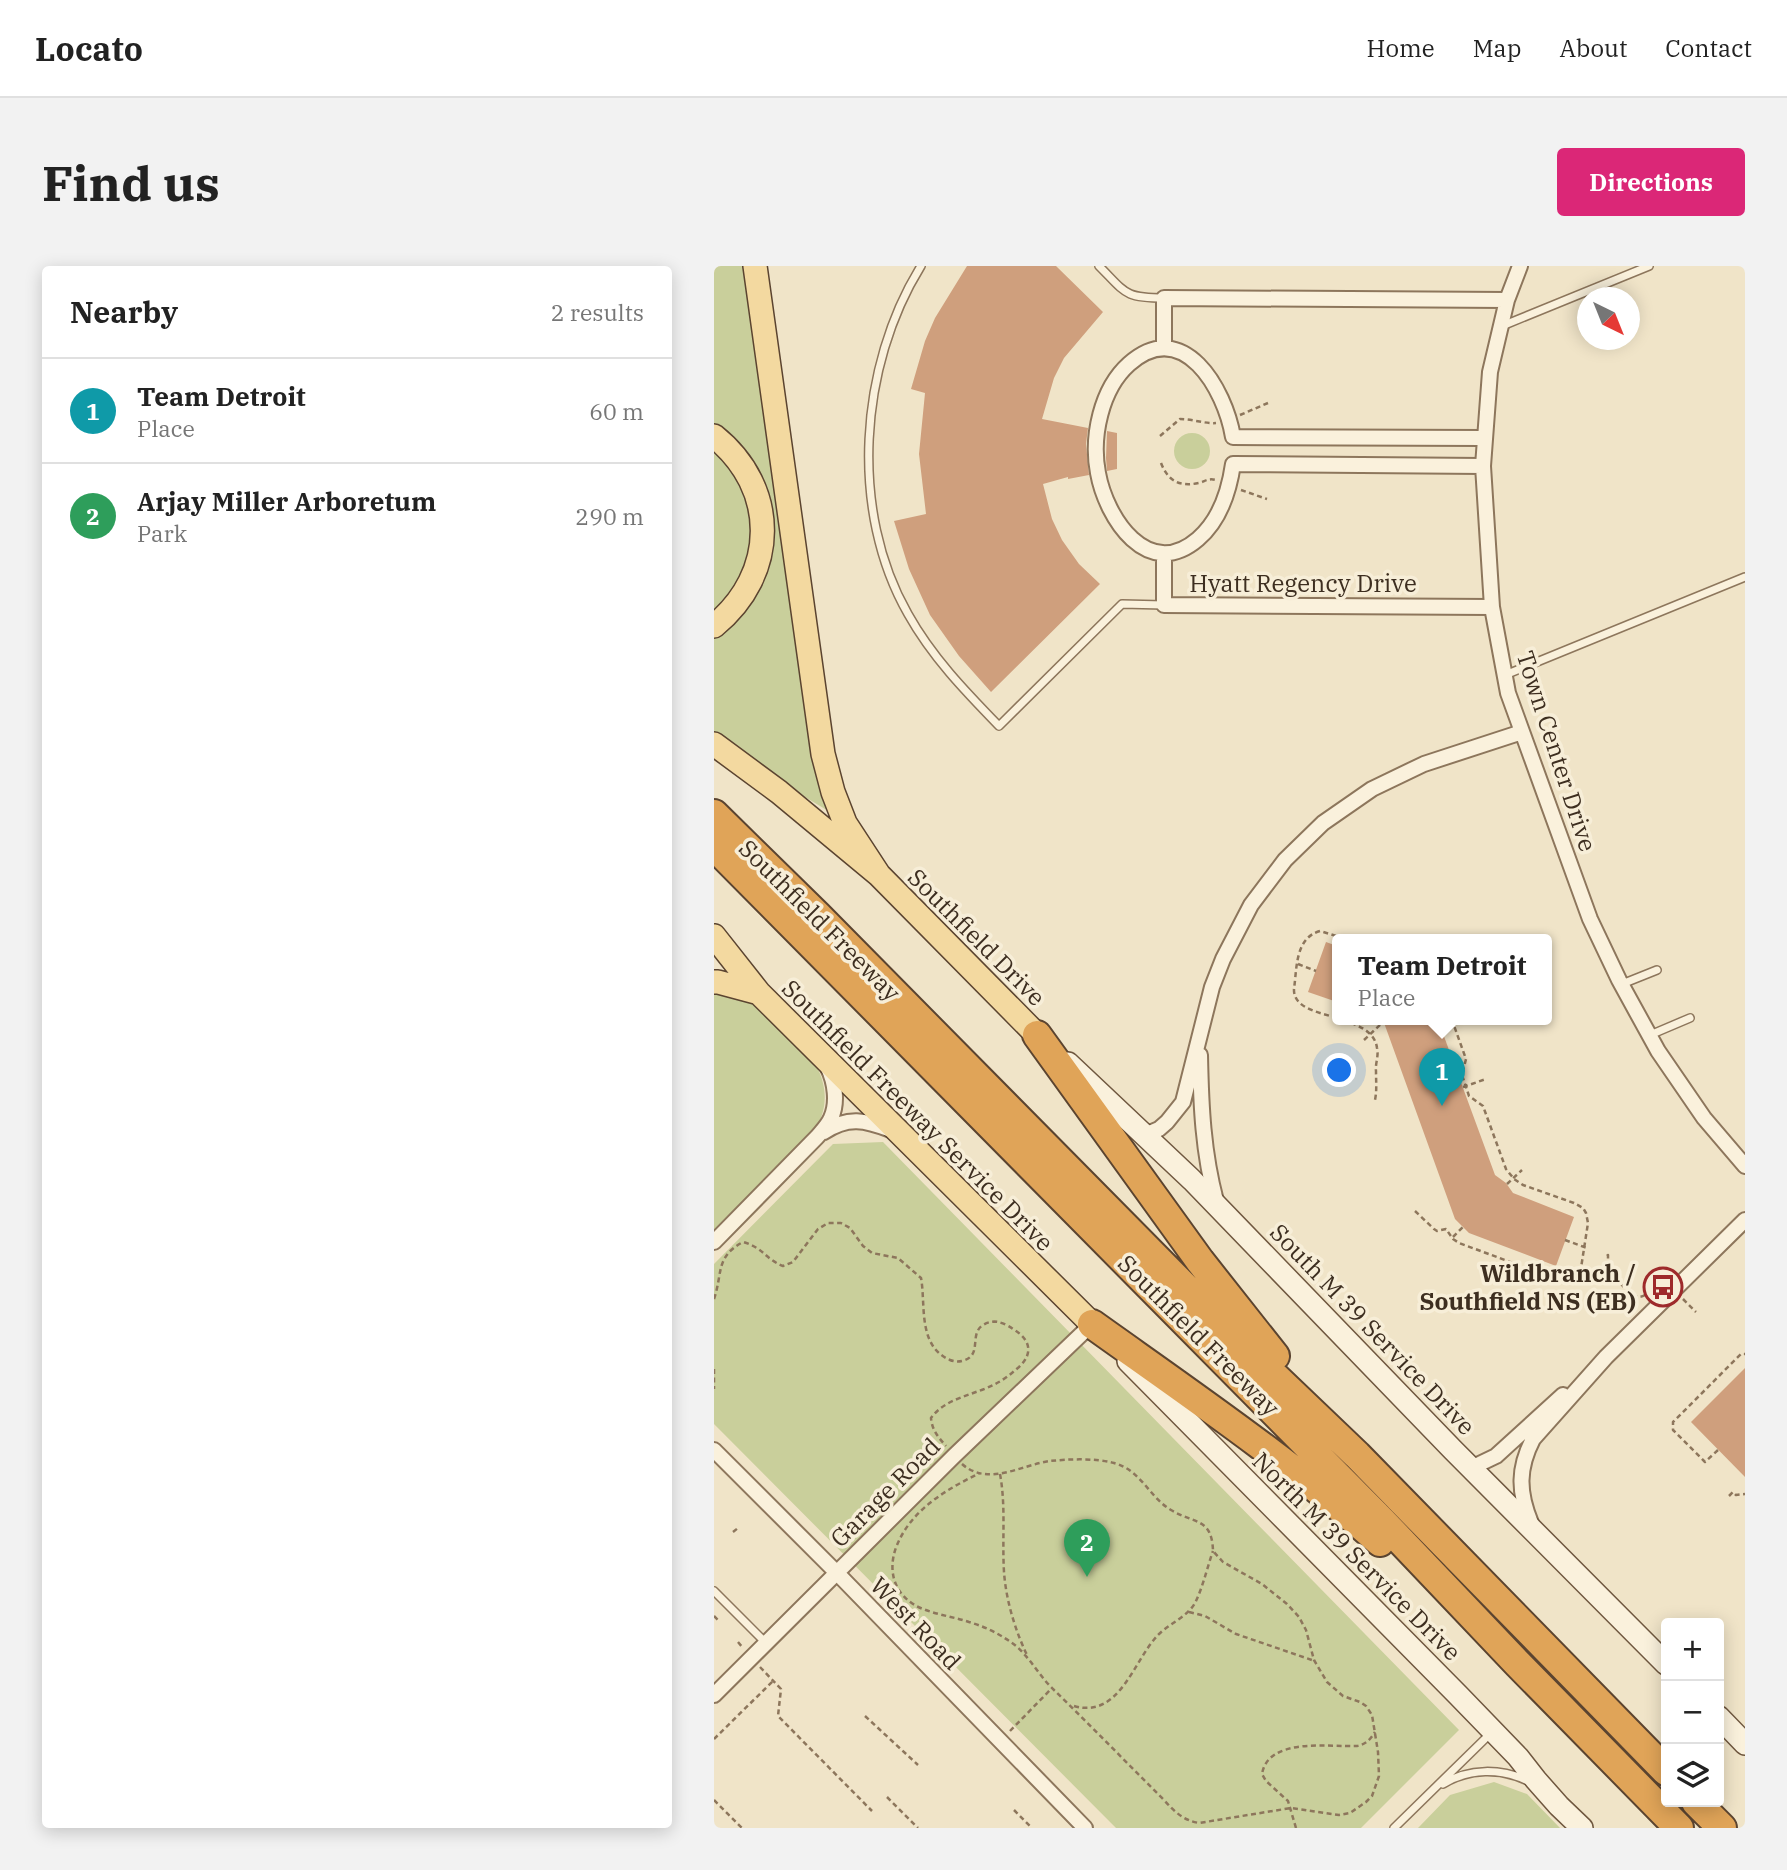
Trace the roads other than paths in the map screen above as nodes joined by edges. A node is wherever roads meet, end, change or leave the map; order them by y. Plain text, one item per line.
1 (755, 266) edge
2 (920, 266) edge
3 (1099, 266) edge
4 (1520, 266) edge
5 (1649, 266) edge
6 (1164, 298) junction
7 (1507, 300) junction
8 (1501, 327) junction
9 (1164, 347) junction
10 (714, 436) edge
11 (1233, 437) junction
12 (1357, 438) junction
13 (1484, 439) junction
14 (1233, 464) junction
15 (1357, 465) junction
16 (1482, 466) junction
17 (1164, 554) junction
18 (1745, 577) edge
19 (1164, 605) junction
20 (1492, 607) junction
21 (714, 626) edge
22 (1505, 675) junction
23 (1522, 732) junction
24 (714, 744) edge
25 (714, 814) edge
26 (714, 846) edge
27 (879, 875) junction
28 (714, 936) edge
29 (1657, 970) dead end
30 (714, 982) edge
31 (1622, 984) junction
32 (759, 993) junction
33 (1690, 1018) dead end
34 (1037, 1035) junction
35 (1650, 1035) junction
36 (1200, 1040) junction
37 (821, 1055) junction
38 (900, 1134) junction
39 (1145, 1135) junction
40 (817, 1137) junction
41 (1745, 1166) edge
42 (1217, 1206) junction
43 (1745, 1220) edge
44 (714, 1242) edge
45 (1092, 1324) junction
46 (1606, 1357) junction
47 (714, 1450) edge
48 (1357, 1455) junction
49 (1471, 1468) junction
50 (1536, 1534) junction
51 (837, 1573) junction
52 (714, 1591) edge
53 (766, 1643) junction
54 (1661, 1659) edge
55 (1518, 1664) junction
56 (714, 1696) edge
57 (1724, 1722) edge
58 (1492, 1731) junction
59 (1745, 1744) edge
60 (1661, 1766) edge
61 (1542, 1787) junction
62 (1423, 1800) junction
63 (1701, 1807) edge
64 (1085, 1828) edge
65 (1394, 1828) edge
66 (1582, 1828) edge
67 (1679, 1828) edge
68 (1722, 1828) edge

1 - 27 main road
2 - 19 lane
3 - 6 lane
4 - 7 street, Town Center Drive
5 - 8 lane
6 - 7 street
6 - 9 street
7 - 8 street, Town Center Drive
8 - 13 street, Town Center Drive
9 - 11 street, Hyatt Regency Drive
9 - 17 street, Hyatt Regency Drive
10 - 21 main road
11 - 12 street
11 - 14 street, Hyatt Regency Drive
12 - 13 street
12 - 15 street
13 - 16 street, Town Center Drive
14 - 15 street
14 - 17 street, Hyatt Regency Drive
15 - 16 street
16 - 20 street, Town Center Drive
17 - 19 street, Hyatt Regency Drive
18 - 22 lane
19 - 20 street, Hyatt Regency Drive
20 - 22 street, Town Center Drive
22 - 23 street, Town Center Drive
23 - 31 street, Town Center Drive
23 - 36 street
24 - 27 main road
25 - 48 highway, Southfield Freeway
26 - 55 highway, Southfield Freeway
27 - 34 main road, Southfield Drive
28 - 32 main road, Southfield Freeway Service Drive
29 - 31 lane
30 - 32 main road
31 - 35 street, Town Center Drive
32 - 37 main road, Southfield Freeway Service Drive
33 - 35 lane
34 - 39 main road, South M 39 Service Drive
34 - 48 highway
35 - 41 street, Town Center Drive
36 - 39 street
36 - 42 street
37 - 38 main road, Southfield Freeway Service Drive
37 - 40 street
38 - 40 street
38 - 45 main road, Southfield Freeway Service Drive
39 - 42 main road, South M 39 Service Drive
40 - 44 street
42 - 49 main road, South M 39 Service Drive
43 - 46 street
45 - 51 street, Garage Road
45 - 55 highway
45 - 58 main road, North M 39 Service Drive
46 - 49 street
46 - 50 street
47 - 51 street, West Road
48 - 60 highway, Southfield Freeway
49 - 50 main road, South M 39 Service Drive
50 - 54 main road, South M 39 Service Drive
51 - 53 street, Garage Road
51 - 64 street, West Road
52 - 53 lane
53 - 56 street, Garage Road
55 - 67 highway, Southfield Freeway
57 - 59 main road
58 - 61 main road, North M 39 Service Drive
58 - 62 lane
61 - 62 lane
61 - 66 main road, North M 39 Service Drive
62 - 65 lane
63 - 68 highway

